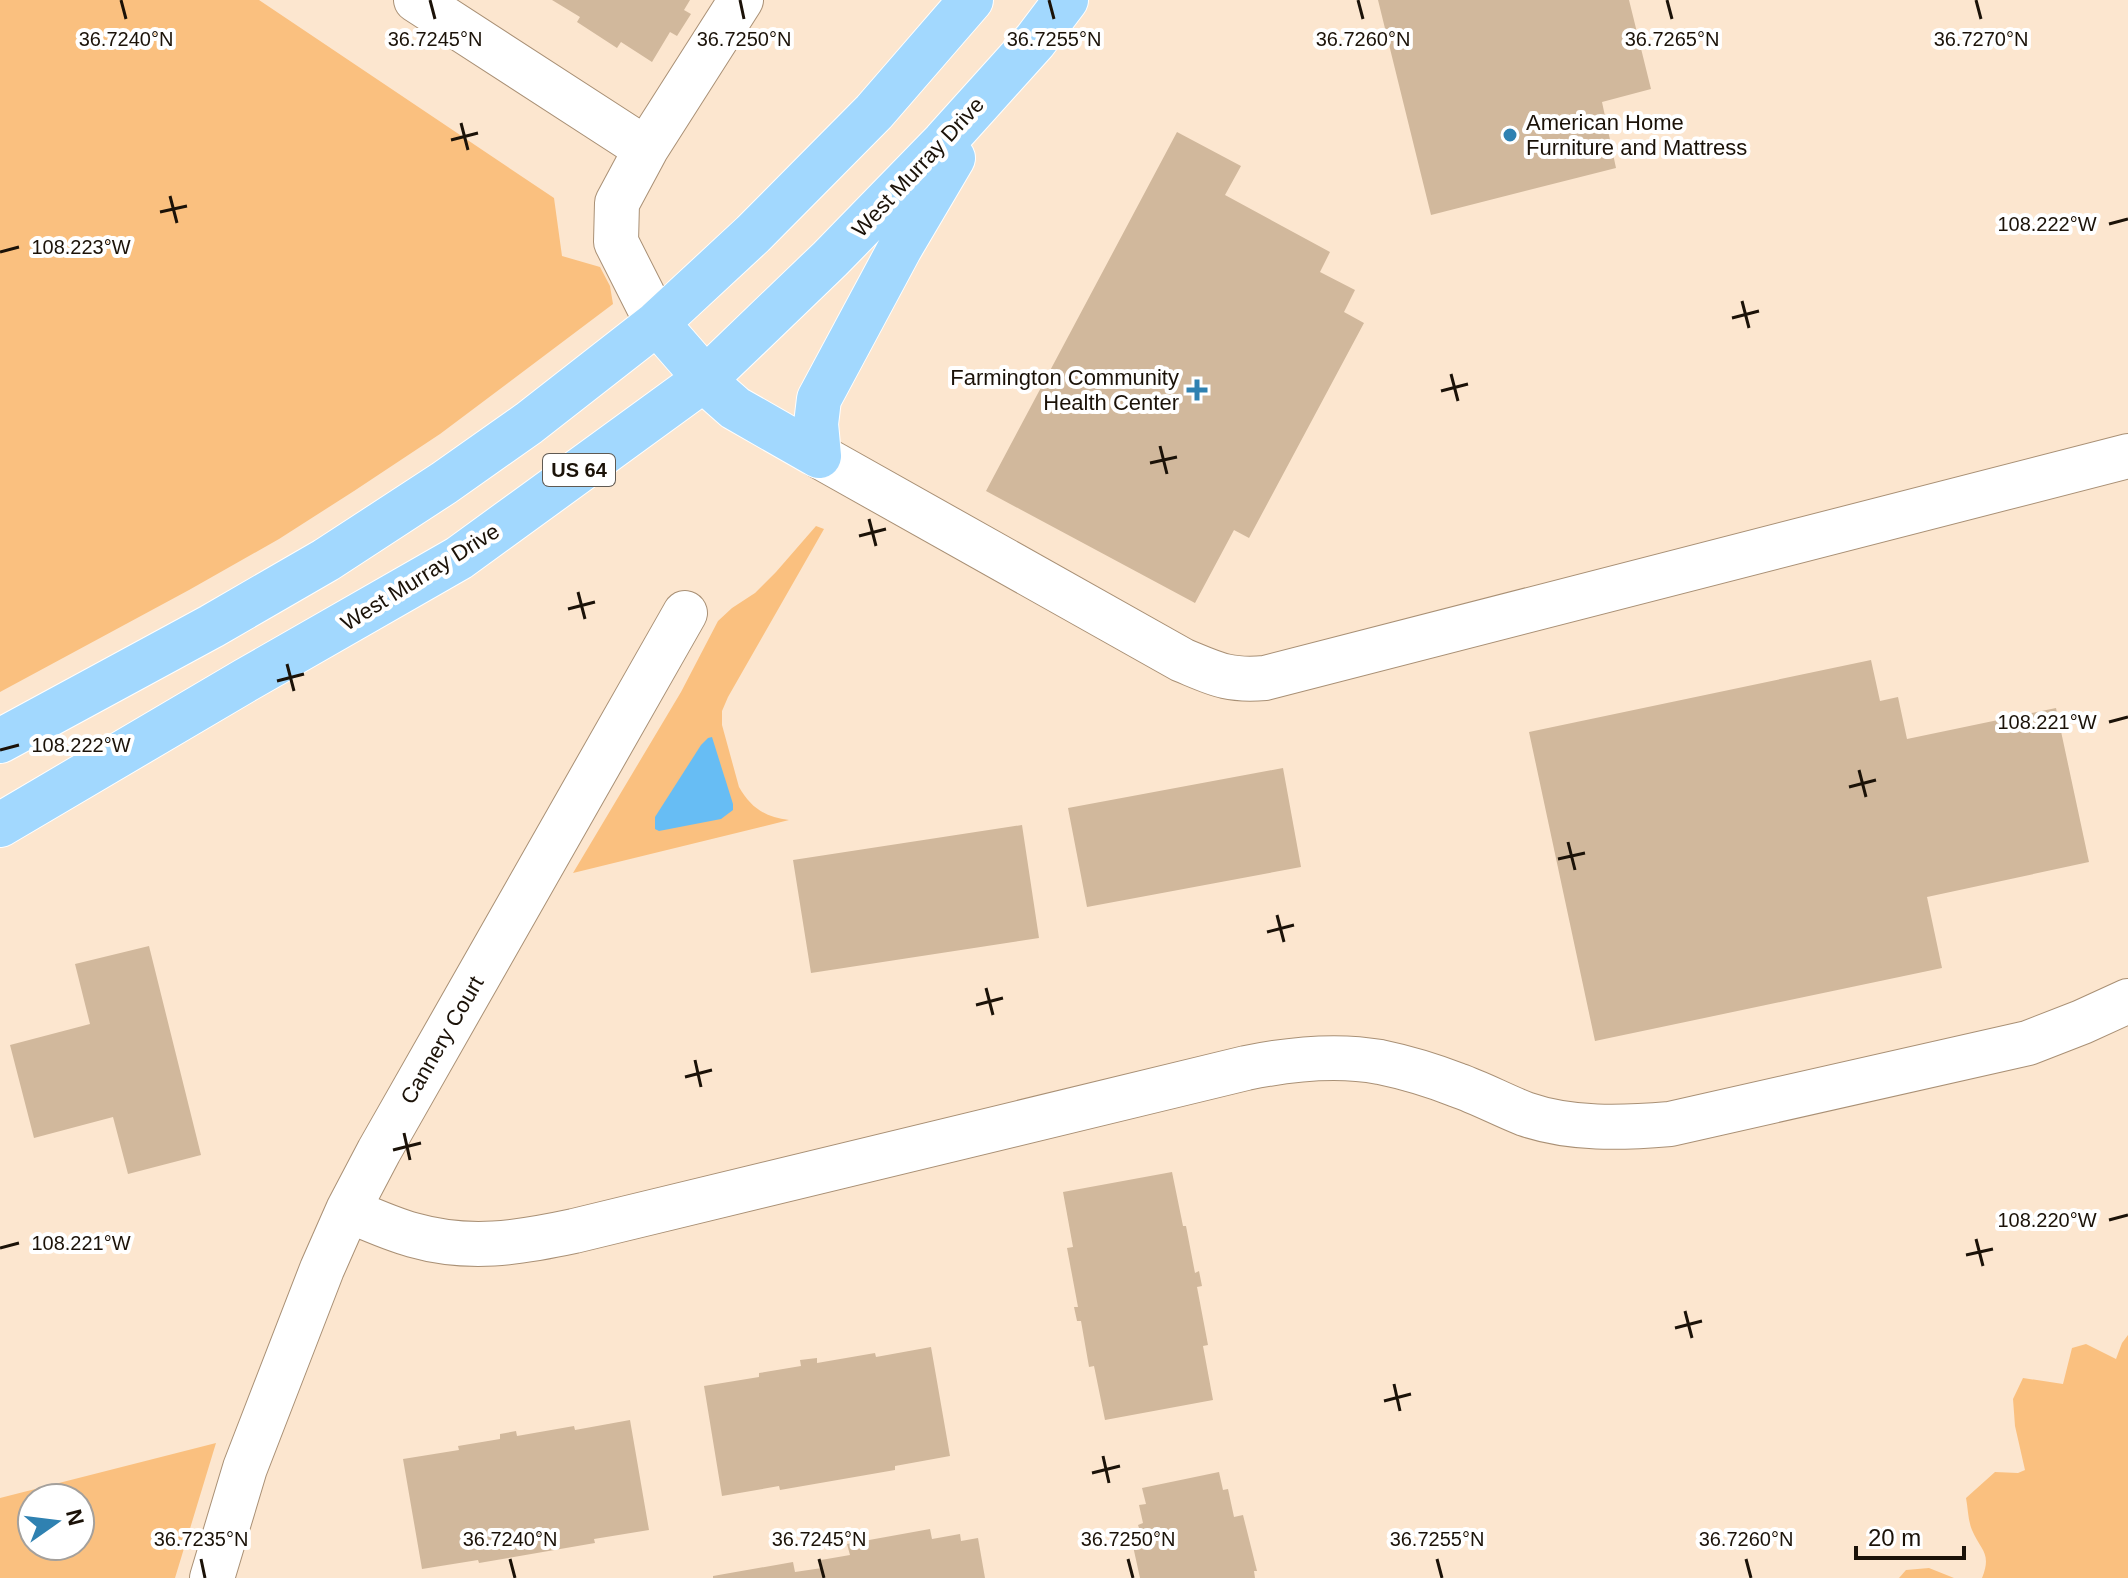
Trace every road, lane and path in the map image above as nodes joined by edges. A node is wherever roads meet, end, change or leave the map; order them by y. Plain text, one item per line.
1 (416, 0) edge
2 (741, 0) edge
3 (971, 0) edge
4 (1066, 0) edge
5 (1035, 41) junction
6 (646, 149) junction
7 (657, 323) junction
8 (705, 379) junction
9 (819, 456) junction
10 (2128, 456) edge
11 (685, 613) dead end
12 (0, 741) edge
13 (0, 825) edge
14 (2128, 1001) edge
15 (348, 1210) junction
16 (212, 1578) edge

1 - 6 street
2 - 6 street
3 - 7 highway
4 - 5 highway, West Murray Drive / US 64
5 - 8 highway, West Murray Drive / US 64
5 - 9 highway
6 - 7 street
7 - 8 highway
7 - 12 highway
8 - 9 highway
8 - 13 highway, West Murray Drive / US 64
9 - 10 street
11 - 15 street, Cannery Court
14 - 15 street
15 - 16 street, Cannery Court

